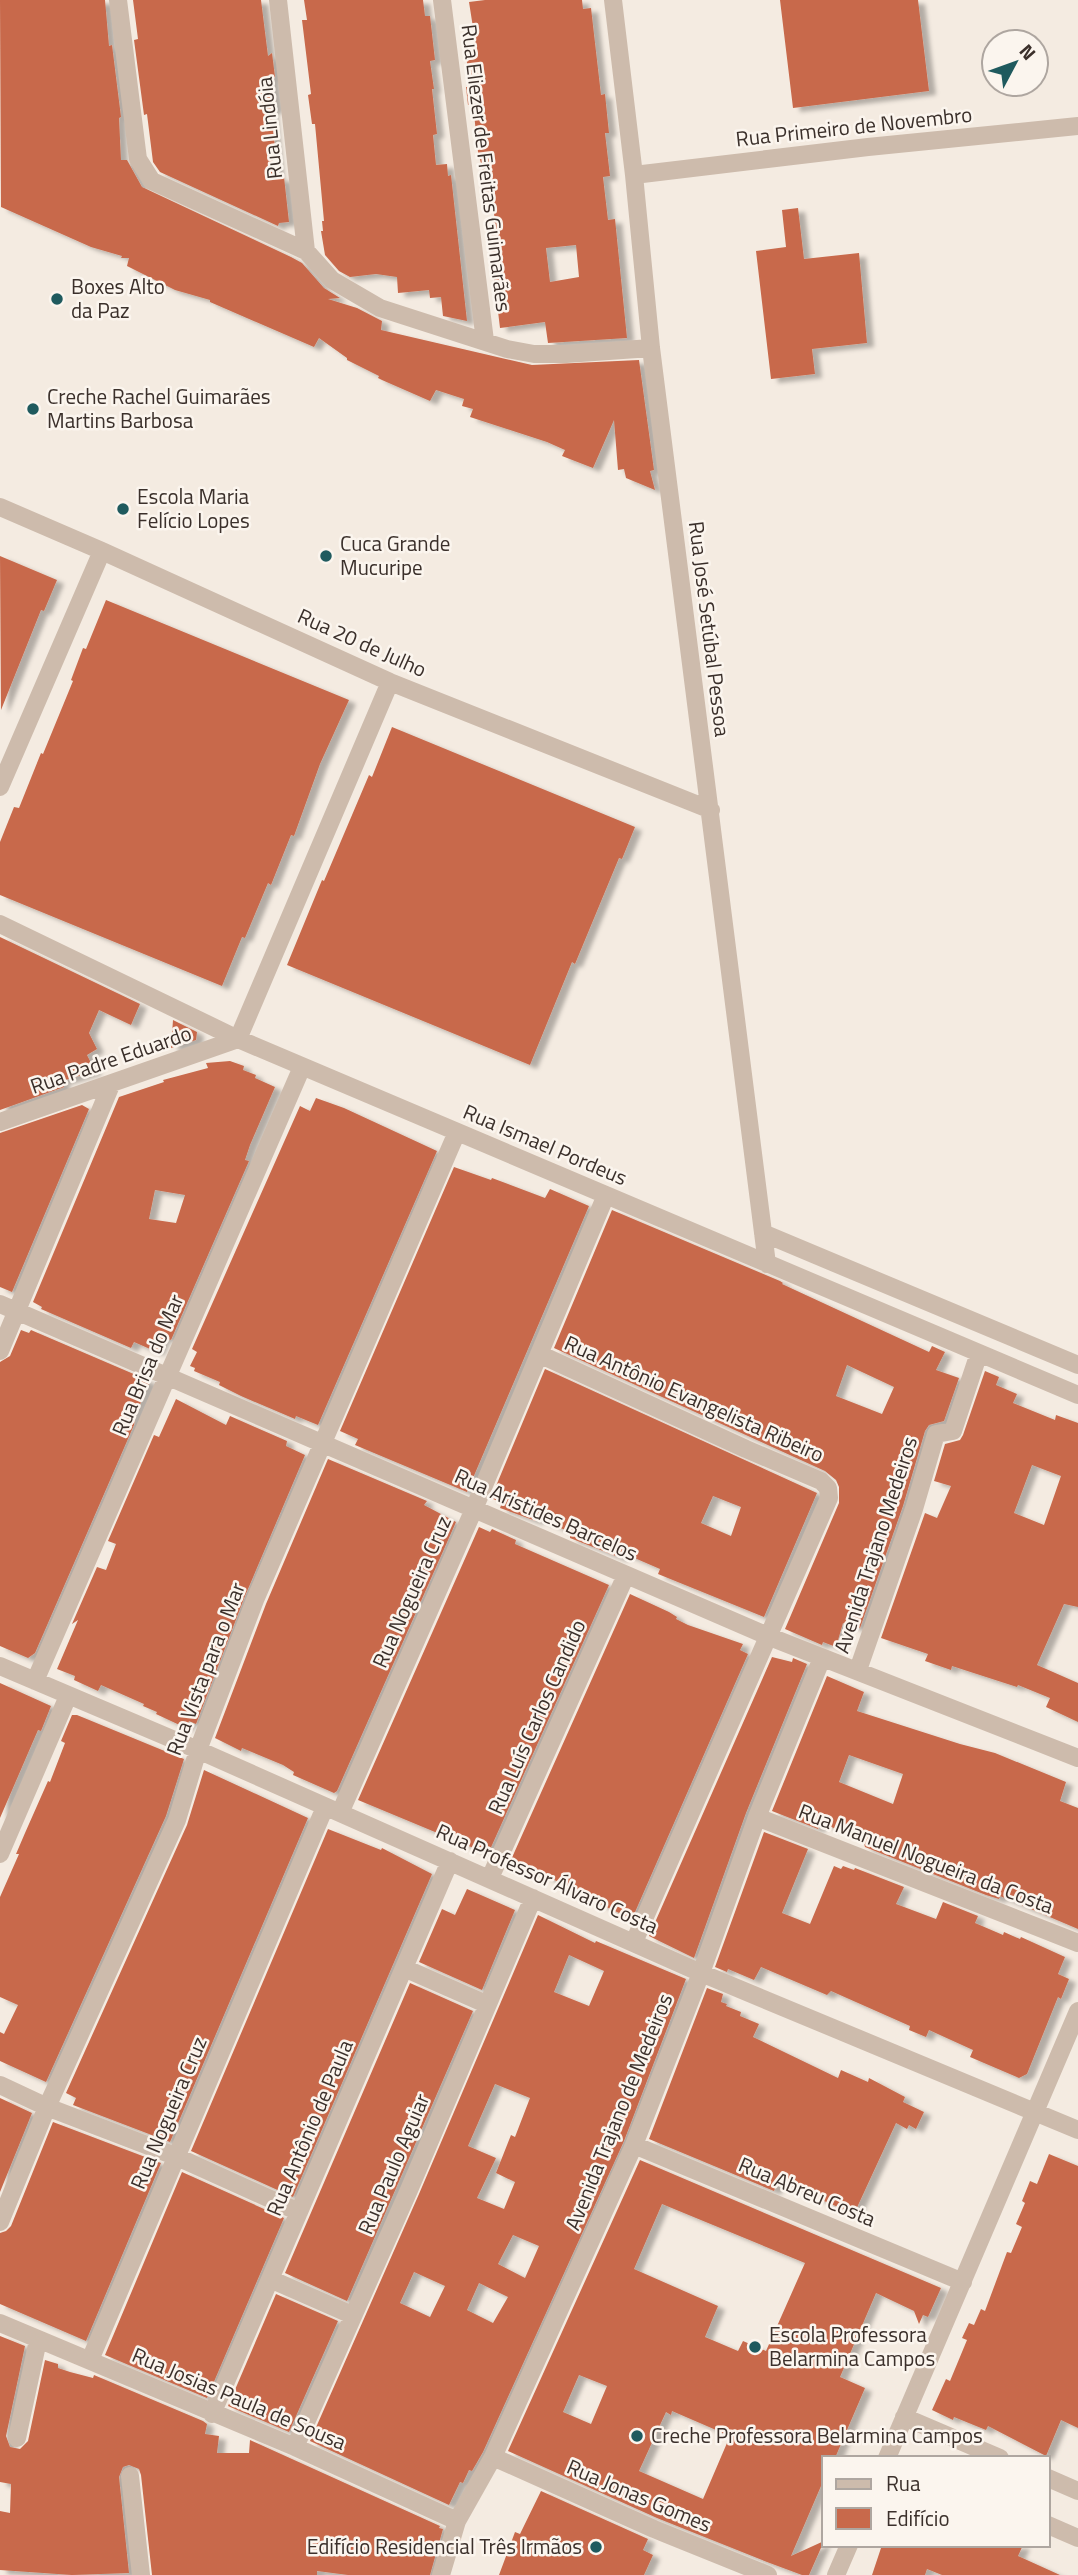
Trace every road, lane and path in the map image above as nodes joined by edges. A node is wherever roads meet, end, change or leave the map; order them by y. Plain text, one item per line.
1 (118, 0) edge
2 (278, 0) edge
3 (442, 0) edge
4 (613, 0) edge
5 (1078, 125) edge
6 (634, 175) junction
7 (306, 251) junction
8 (485, 341) junction
9 (651, 348) junction
10 (0, 507) edge
11 (102, 551) junction
12 (390, 682) junction
13 (0, 787) edge
14 (711, 810) junction
15 (0, 924) edge
16 (238, 1040) junction
17 (302, 1067) junction
18 (111, 1085) junction
19 (0, 1122) edge
20 (457, 1132) junction
21 (606, 1195) junction
22 (763, 1233) junction
23 (767, 1264) junction
24 (0, 1304) edge
25 (17, 1312) junction
26 (0, 1351) edge
27 (539, 1353) junction
28 (979, 1353) junction
29 (1078, 1365) edge
30 (169, 1376) junction
31 (1078, 1395) edge
32 (322, 1442) junction
33 (474, 1508) junction
34 (626, 1575) junction
35 (770, 1637) junction
36 (822, 1658) junction
37 (0, 1666) edge
38 (858, 1670) junction
39 (35, 1681) junction
40 (68, 1696) junction
41 (198, 1749) junction
42 (1078, 1758) edge
43 (333, 1810) junction
44 (757, 1817) junction
45 (5, 1826) edge
46 (0, 1854) edge
47 (450, 1861) junction
48 (490, 1878) junction
49 (533, 1898) junction
50 (634, 1942) junction
51 (1078, 1943) edge
52 (404, 1968) junction
53 (701, 1972) junction
54 (486, 2004) junction
55 (1078, 2011) edge
56 (0, 2085) edge
57 (47, 2107) junction
58 (1034, 2112) junction
59 (1078, 2130) edge
60 (634, 2145) junction
61 (175, 2156) junction
62 (299, 2212) junction
63 (0, 2222) edge
64 (270, 2279) junction
65 (963, 2282) junction
66 (352, 2315) junction
67 (0, 2323) edge
68 (38, 2340) junction
69 (90, 2360) junction
70 (212, 2413) junction
71 (904, 2417) junction
72 (17, 2438) dead end
73 (295, 2448) junction
74 (888, 2456) edge
75 (995, 2456) edge
76 (493, 2457) junction
77 (130, 2476) dead end
78 (1050, 2479) edge
79 (1078, 2491) edge
80 (457, 2521) junction
81 (1050, 2526) edge
82 (1078, 2538) edge
83 (848, 2547) edge
84 (141, 2575) edge
85 (441, 2575) edge
86 (768, 2575) edge
87 (836, 2575) edge

1 - 7 street
2 - 7 street, Rua Lindóia
3 - 8 street, Rua Eliezer de Freitas Guimarães
4 - 6 street, Rua José Setúbal Pessoa
5 - 6 street, Rua Primeiro de Novembro
6 - 9 street, Rua José Setúbal Pessoa
7 - 8 street
8 - 9 street
9 - 14 street, Rua José Setúbal Pessoa
10 - 11 street, Rua 20 de Julho
11 - 12 street, Rua 20 de Julho
11 - 13 street
12 - 14 street, Rua 20 de Julho
12 - 16 street
14 - 22 street, Rua José Setúbal Pessoa
15 - 16 street, Rua Ismael Pordeus
16 - 17 street, Rua Ismael Pordeus
16 - 18 street, Rua Padre Eduardo
17 - 20 street, Rua Ismael Pordeus
17 - 30 street, Rua Brisa do Mar
18 - 19 street, Rua Padre Eduardo
18 - 25 street
20 - 21 street, Rua Ismael Pordeus
20 - 32 street, Rua Vista para o Mar
21 - 23 street, Rua Ismael Pordeus
21 - 27 street, Rua Nogueira Cruz
22 - 23 street, Rua José Setúbal Pessoa
22 - 29 street
23 - 28 street, Rua Ismael Pordeus
24 - 25 street, Rua Aristides Barcelos
25 - 26 street
25 - 30 street, Rua Aristides Barcelos
27 - 33 street, Rua Nogueira Cruz
27 - 35 street, Rua Antônio Evangelista Ribeiro
28 - 31 street, Rua Ismael Pordeus
28 - 38 street, Avenida Trajano Medeiros
30 - 32 street, Rua Aristides Barcelos
30 - 39 street, Rua Brisa do Mar
32 - 33 street, Rua Aristides Barcelos
32 - 41 street, Rua Vista para o Mar
33 - 34 street, Rua Aristides Barcelos
33 - 43 street, Rua Nogueira Cruz
34 - 35 street, Rua Aristides Barcelos
34 - 48 street, Rua Luís Carlos Candido
35 - 36 street, Rua Aristides Barcelos
35 - 50 street
36 - 38 street, Rua Aristides Barcelos
36 - 44 street, Avenida Trajano de Medeiros
37 - 39 street, Rua Professor Álvaro Costa
38 - 42 street, Rua Aristides Barcelos
39 - 40 street, Rua Professor Álvaro Costa
40 - 41 street, Rua Professor Álvaro Costa
40 - 45 street
41 - 43 street, Rua Professor Álvaro Costa
41 - 57 street, Rua Vista para o Mar
43 - 47 street, Rua Professor Álvaro Costa
43 - 61 street, Rua Nogueira Cruz
44 - 51 street, Rua Manuel Nogueira da Costa
44 - 53 street, Avenida Trajano de Medeiros
45 - 46 street
47 - 48 street, Rua Professor Álvaro Costa
47 - 52 street, Rua Antônio de Paula
48 - 49 street, Rua Professor Álvaro Costa
49 - 50 street, Rua Professor Álvaro Costa
49 - 54 street, Rua Paulo Aguiar
50 - 53 street, Rua Professor Álvaro Costa
52 - 54 street
52 - 62 street, Rua Antônio de Paula
53 - 58 street, Rua Professor Álvaro Costa
53 - 60 street, Avenida Trajano de Medeiros
54 - 66 street, Rua Paulo Aguiar
55 - 58 street
56 - 57 street
57 - 61 street
57 - 63 street, Rua Vista para o Mar
58 - 59 street, Rua Professor Álvaro Costa
58 - 65 street
60 - 65 street, Rua Abreu Costa
60 - 76 street, Avenida Trajano de Medeiros
61 - 62 street
61 - 69 street, Rua Nogueira Cruz
62 - 64 street, Rua Antônio de Paula
64 - 66 street
64 - 70 street, Rua Antônio de Paula
65 - 71 street
66 - 73 street, Rua Paulo Aguiar
67 - 68 street, Rua Josias Paula de Sousa
68 - 69 street, Rua Josias Paula de Sousa
68 - 72 street
69 - 70 street, Rua Josias Paula de Sousa
70 - 73 street, Rua Josias Paula de Sousa
71 - 74 street
71 - 75 street
73 - 80 street, Rua Josias Paula de Sousa
76 - 80 street, Avenida Trajano de Medeiros
76 - 86 street, Rua Jonas Gomes
77 - 84 street
78 - 79 street
80 - 85 street, Avenida Trajano de Medeiros
81 - 82 street
83 - 87 street

